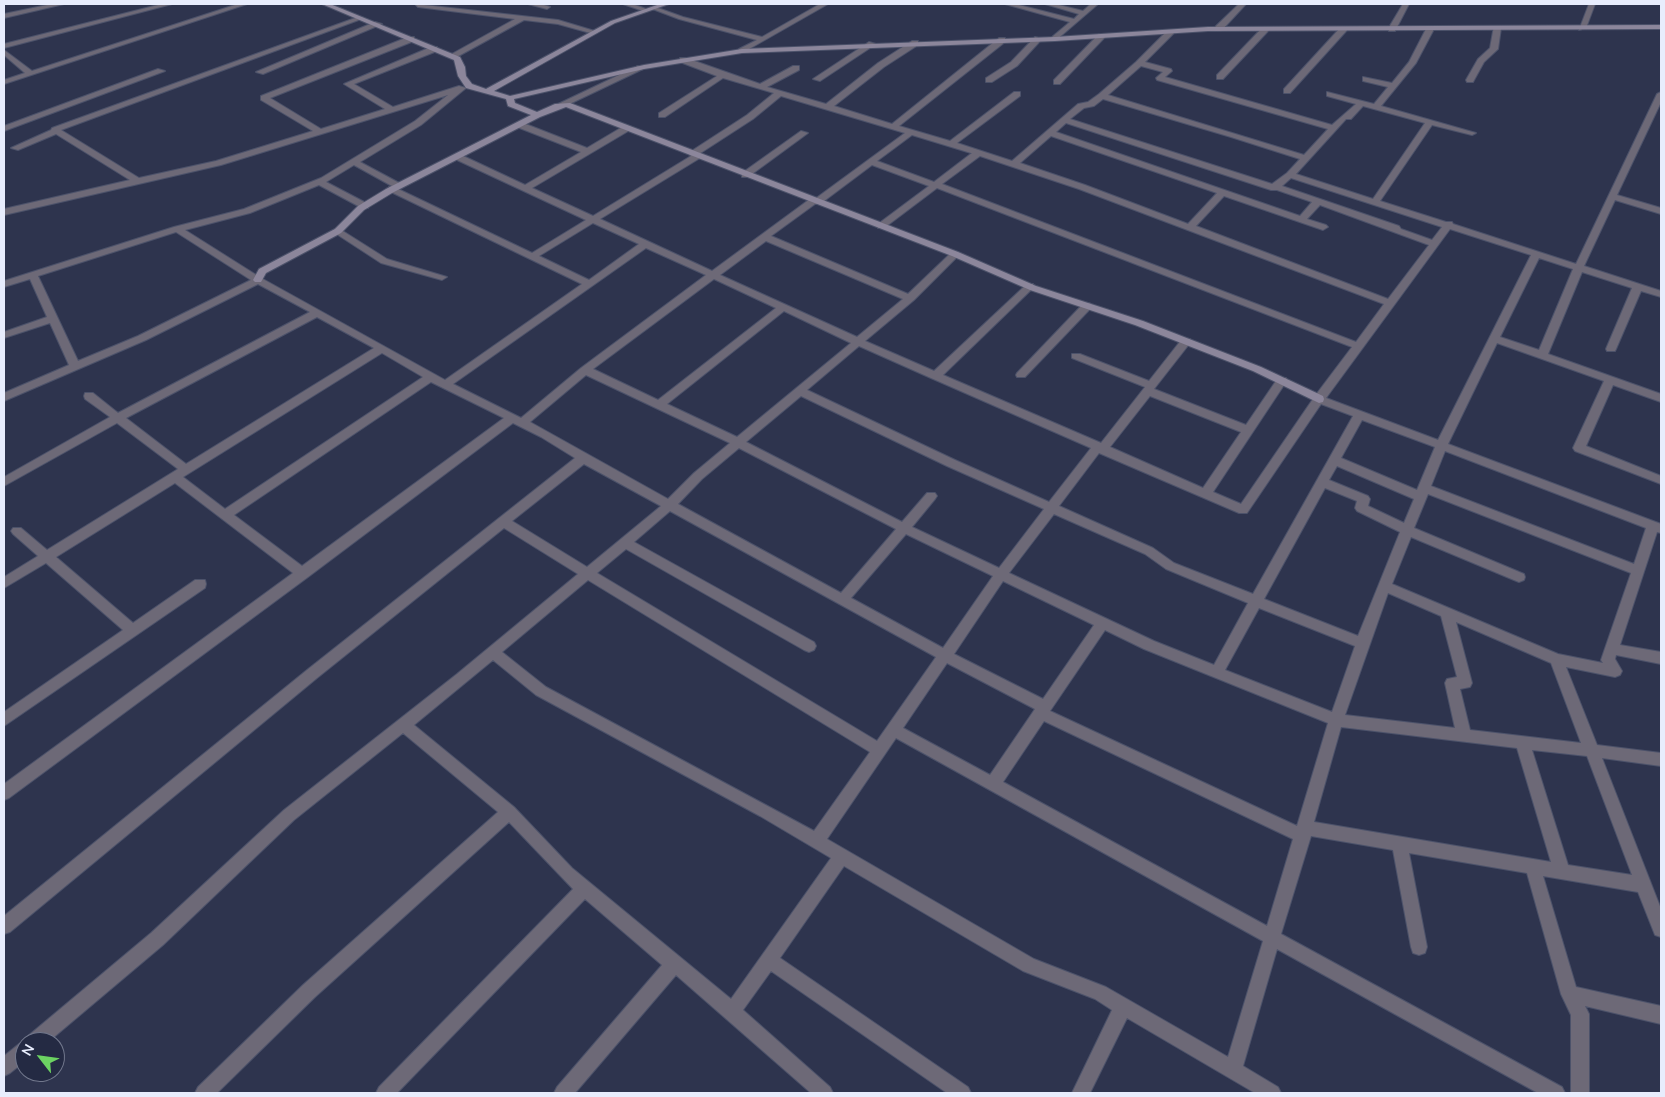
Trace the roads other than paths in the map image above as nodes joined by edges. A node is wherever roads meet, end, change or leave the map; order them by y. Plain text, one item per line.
1 (61, 4) edge
2 (170, 4) edge
3 (244, 4) edge
4 (324, 4) edge
5 (421, 4) edge
6 (531, 4) edge
7 (626, 4) edge
8 (666, 4) edge
9 (825, 4) edge
10 (1008, 4) edge
11 (1048, 4) edge
12 (1095, 4) edge
13 (1243, 4) edge
14 (1406, 4) edge
15 (1592, 4) edge
16 (547, 7) dead end
17 (650, 9) junction
18 (1084, 13) junction
19 (4, 16) edge
20 (524, 17) junction
21 (360, 18) junction
22 (1074, 21) junction
23 (378, 24) junction
24 (1661, 27) edge
25 (1497, 28) junction
26 (1582, 28) junction
27 (1218, 29) junction
28 (1266, 29) junction
29 (1344, 29) junction
30 (1392, 29) junction
31 (1430, 29) junction
32 (594, 32) junction
33 (1171, 32) junction
34 (1102, 36) junction
35 (762, 39) junction
36 (1038, 39) junction
37 (1055, 39) junction
38 (411, 40) junction
39 (1002, 40) junction
40 (915, 43) junction
41 (872, 44) junction
42 (4, 46) edge
43 (434, 49) junction
44 (742, 51) junction
45 (4, 52) edge
46 (452, 57) junction
47 (683, 60) junction
48 (1140, 63) junction
49 (642, 68) junction
50 (796, 68) dead end
51 (161, 71) dead end
52 (260, 72) dead end
53 (30, 73) junction
54 (723, 75) junction
55 (1220, 77) dead end
56 (817, 79) dead end
57 (1366, 79) dead end
58 (989, 80) dead end
59 (1470, 80) dead end
60 (4, 82) edge
61 (1057, 82) dead end
62 (1394, 86) junction
63 (465, 87) junction
64 (761, 87) junction
65 (1287, 91) dead end
66 (486, 92) junction
67 (780, 92) junction
68 (1017, 94) dead end
69 (1330, 94) dead end
70 (1661, 94) edge
71 (1102, 96) junction
72 (510, 98) junction
73 (1361, 103) junction
74 (558, 106) junction
75 (828, 107) junction
76 (1376, 107) junction
77 (390, 109) junction
78 (662, 115) dead end
79 (537, 116) junction
80 (1064, 120) junction
81 (1430, 122) junction
82 (520, 124) junction
83 (893, 126) junction
84 (5, 127) edge
85 (627, 128) junction
86 (1334, 128) junction
87 (35, 129) junction
88 (57, 132) junction
89 (320, 132) junction
90 (911, 132) junction
91 (804, 133) dead end
92 (1050, 133) junction
93 (1472, 133) dead end
94 (950, 144) junction
95 (14, 148) dead end
96 (587, 151) junction
97 (978, 153) junction
98 (695, 155) junction
99 (458, 157) junction
100 (1304, 158) junction
101 (354, 162) junction
102 (871, 162) junction
103 (1013, 165) junction
104 (745, 175) junction
105 (1290, 175) junction
106 (139, 182) junction
107 (319, 182) junction
108 (936, 185) junction
109 (1275, 186) junction
110 (395, 188) junction
111 (525, 188) junction
112 (1222, 193) junction
113 (1613, 197) junction
114 (815, 201) junction
115 (1318, 201) junction
116 (1376, 201) junction
117 (364, 206) junction
118 (1661, 211) edge
119 (4, 212) edge
120 (593, 219) junction
121 (1301, 220) junction
122 (1449, 224) junction
123 (882, 226) junction
124 (1323, 227) dead end
125 (1188, 228) junction
126 (177, 229) junction
127 (338, 231) junction
128 (765, 237) junction
129 (647, 243) junction
130 (1435, 244) junction
131 (1537, 253) junction
132 (955, 254) junction
133 (533, 256) junction
134 (1579, 267) junction
135 (714, 274) junction
136 (33, 275) junction
137 (442, 277) dead end
138 (258, 280) junction
139 (4, 284) edge
140 (590, 284) junction
141 (1030, 286) junction
142 (1638, 286) junction
143 (1661, 294) edge
144 (910, 298) junction
145 (1391, 302) junction
146 (1086, 306) junction
147 (783, 307) junction
148 (316, 312) junction
149 (53, 318) junction
150 (4, 335) edge
151 (1494, 338) junction
152 (1186, 341) junction
153 (858, 342) junction
154 (1358, 346) junction
155 (382, 348) junction
156 (1611, 349) dead end
157 (1542, 355) junction
158 (1076, 356) dead end
159 (75, 366) junction
160 (585, 370) junction
161 (1021, 375) dead end
162 (934, 376) junction
163 (430, 377) junction
164 (1282, 380) junction
165 (1610, 380) junction
166 (445, 385) junction
167 (1150, 388) junction
168 (800, 391) junction
169 (90, 396) dead end
170 (4, 397) edge
171 (1661, 398) edge
172 (1319, 399) junction
173 (660, 404) junction
174 (1359, 414) junction
175 (117, 418) junction
176 (517, 420) junction
177 (1247, 430) junction
178 (738, 443) junction
179 (1442, 447) junction
180 (1100, 449) junction
181 (583, 458) junction
182 (1334, 460) junction
183 (185, 469) junction
184 (174, 476) junction
185 (1661, 480) edge
186 (4, 482) edge
187 (1322, 482) junction
188 (1423, 492) junction
189 (1205, 494) junction
190 (931, 496) dead end
191 (671, 504) junction
192 (1051, 508) junction
193 (225, 515) junction
194 (503, 521) junction
195 (1658, 526) edge
196 (904, 528) junction
197 (1407, 530) junction
198 (17, 531) dead end
199 (624, 542) junction
200 (46, 557) junction
201 (1637, 570) junction
202 (588, 572) junction
203 (303, 574) junction
204 (1001, 574) junction
205 (1519, 577) dead end
206 (4, 583) edge
207 (200, 584) dead end
208 (1384, 586) junction
209 (843, 599) junction
210 (1256, 601) junction
211 (1447, 612) junction
212 (1103, 623) junction
213 (133, 631) junction
214 (1363, 644) junction
215 (809, 646) dead end
216 (1612, 649) junction
217 (492, 652) junction
218 (944, 655) junction
219 (1661, 658) edge
220 (1556, 659) junction
221 (1217, 672) junction
222 (1042, 710) junction
223 (4, 720) edge
224 (1336, 720) junction
225 (404, 725) junction
226 (892, 729) junction
227 (1464, 735) junction
228 (1522, 742) junction
229 (878, 749) junction
230 (1591, 750) junction
231 (1661, 759) edge
232 (992, 785) junction
233 (4, 792) edge
234 (510, 812) junction
235 (1304, 832) junction
236 (816, 841) junction
237 (1400, 844) junction
238 (841, 857) junction
239 (1533, 867) junction
240 (1562, 872) junction
241 (1644, 885) junction
242 (585, 888) junction
243 (1655, 901) edge
244 (5, 922) edge
245 (1661, 929) edge
246 (1273, 939) junction
247 (1418, 947) dead end
248 (768, 960) junction
249 (674, 964) junction
250 (1570, 994) junction
251 (1123, 1006) junction
252 (732, 1012) junction
253 (1661, 1015) edge
254 (46, 1032) edge
255 (15, 1058) edge
256 (4, 1067) edge
257 (1233, 1070) junction
258 (1254, 1088) edge
259 (204, 1093) edge
260 (385, 1093) edge
261 (563, 1093) edge
262 (824, 1093) edge
263 (962, 1093) edge
264 (1081, 1093) edge
265 (1272, 1093) edge
266 (1556, 1093) edge
267 (1580, 1093) edge

1 - 19 street
2 - 42 street
3 - 53 street
4 - 21 street
5 - 20 street
6 - 16 street
7 - 17 street
8 - 17 street
9 - 35 street
10 - 22 street
11 - 18 street
12 - 18 street
13 - 27 street
14 - 30 street
15 - 26 street
17 - 32 street
17 - 35 street
18 - 22 street
20 - 32 street
20 - 46 street
21 - 23 street
21 - 88 street
22 - 37 street
23 - 38 street
23 - 52 street
24 - 26 street
25 - 26 street
25 - 31 street
25 - 59 street
27 - 28 street
27 - 33 street
28 - 29 street
28 - 55 street
29 - 30 street
29 - 65 street
30 - 31 street
31 - 62 street
32 - 66 street
33 - 34 street
33 - 48 street
34 - 37 street
34 - 61 street
35 - 44 street
36 - 37 street
36 - 39 street
36 - 58 street
38 - 43 street
38 - 89 street
39 - 40 street
39 - 83 street
40 - 41 street
40 - 75 street
41 - 44 street
41 - 56 street
43 - 46 street
43 - 77 street
44 - 47 street
45 - 53 street
46 - 63 street
47 - 49 street
47 - 54 street
48 - 71 street
48 - 86 street
49 - 72 street
49 - 74 street
50 - 64 street
51 - 87 street
53 - 60 street
54 - 64 street
54 - 78 street
57 - 62 street
62 - 76 street
63 - 66 street
63 - 77 street
63 - 101 street
64 - 67 street
66 - 72 street
67 - 75 street
67 - 98 street
68 - 94 street
69 - 73 street
70 - 113 street
71 - 80 street
71 - 100 street
72 - 79 street
73 - 76 street
73 - 86 street
74 - 79 street
74 - 85 street
75 - 83 street
76 - 81 street
77 - 89 street
79 - 82 street
80 - 92 street
80 - 109 street
81 - 93 street
81 - 116 street
82 - 96 street
82 - 99 street
83 - 90 street
84 - 87 street
85 - 96 street
85 - 98 street
86 - 100 street
87 - 88 street
87 - 95 street
88 - 106 street
89 - 106 street
90 - 94 street
90 - 102 street
91 - 104 street
92 - 103 street
92 - 112 street
94 - 97 street
96 - 111 street
97 - 103 street
97 - 108 street
98 - 104 street
98 - 120 street
99 - 110 street
99 - 111 street
100 - 105 street
101 - 107 street
101 - 110 street
102 - 108 street
102 - 114 street
103 - 125 street
104 - 114 street
105 - 109 street
105 - 116 street
106 - 119 street
107 - 117 street
107 - 126 street
108 - 123 street
108 - 154 street
109 - 115 street
110 - 117 street
110 - 133 street
111 - 120 street
112 - 121 street
112 - 125 street
113 - 118 street
113 - 134 street
114 - 123 street
114 - 128 street
115 - 121 street
115 - 130 street
116 - 122 street
117 - 127 street
120 - 129 street
120 - 133 street
121 - 124 street
122 - 130 street
122 - 131 street
123 - 132 street
125 - 145 street
126 - 136 street
126 - 138 street
127 - 137 street
127 - 138 street
128 - 135 street
128 - 144 street
129 - 135 street
129 - 140 street
130 - 145 street
131 - 134 street
131 - 151 street
132 - 141 street
132 - 144 street
133 - 140 street
134 - 142 street
134 - 157 street
135 - 147 street
135 - 160 street
136 - 139 street
136 - 149 street
138 - 148 street
138 - 159 street
140 - 166 street
141 - 146 street
141 - 162 street
142 - 143 street
142 - 156 street
144 - 153 street
145 - 154 street
146 - 152 street
146 - 161 street
147 - 153 street
147 - 173 street
148 - 155 street
148 - 175 street
149 - 150 street
149 - 159 street
151 - 157 street
151 - 179 street
152 - 164 street
152 - 167 street
153 - 162 street
153 - 168 street
154 - 172 street
155 - 163 street
155 - 183 street
157 - 165 street
158 - 167 street
159 - 170 street
160 - 173 street
160 - 176 street
162 - 180 street
163 - 166 street
163 - 193 street
164 - 172 street
164 - 177 street
165 - 171 street
165 - 185 street
166 - 176 street
167 - 177 street
167 - 180 street
168 - 178 street
168 - 192 street
169 - 175 street
172 - 174 street
172 - 189 street
173 - 178 street
174 - 179 street
174 - 182 street
175 - 183 street
175 - 186 street
176 - 181 street
176 - 203 street
177 - 189 street
178 - 191 street
178 - 196 street
179 - 188 street
179 - 195 street
180 - 189 street
180 - 192 street
181 - 191 street
181 - 194 street
182 - 187 street
182 - 188 street
183 - 184 street
184 - 193 street
184 - 200 street
187 - 197 street
187 - 210 street
188 - 197 street
188 - 201 street
190 - 196 street
191 - 199 street
191 - 209 street
192 - 204 street
192 - 210 street
193 - 203 street
194 - 202 street
194 - 244 street
195 - 201 street
196 - 204 street
196 - 209 street
197 - 205 street
197 - 208 street
198 - 200 street
199 - 202 street
199 - 215 street
200 - 206 street
200 - 213 street
201 - 216 street
202 - 217 street
202 - 229 street
203 - 233 street
204 - 212 street
204 - 218 street
207 - 213 street
208 - 211 street
208 - 214 street
209 - 218 street
210 - 214 street
210 - 221 street
211 - 220 street
211 - 227 street
212 - 221 street
212 - 222 street
213 - 223 street
214 - 224 street
216 - 219 street
216 - 220 street
217 - 225 street
217 - 236 street
218 - 222 street
218 - 226 street
220 - 230 street
221 - 224 street
222 - 232 street
222 - 235 street
224 - 227 street
224 - 235 street
225 - 234 street
225 - 254 street
226 - 229 street
226 - 232 street
227 - 228 street
228 - 230 street
228 - 240 street
229 - 236 street
230 - 231 street
230 - 241 street
232 - 246 street
234 - 242 street
234 - 259 street
235 - 237 street
235 - 246 street
236 - 238 street
237 - 239 street
237 - 247 street
238 - 248 street
238 - 251 street
239 - 240 street
239 - 250 street
240 - 241 street
241 - 243 street
242 - 249 street
242 - 260 street
243 - 245 street
246 - 257 street
246 - 266 street
248 - 252 street
248 - 263 street
249 - 252 street
249 - 261 street
250 - 253 street
250 - 267 street
251 - 257 street
251 - 264 street
252 - 262 street
255 - 256 street
257 - 258 street
258 - 265 street

